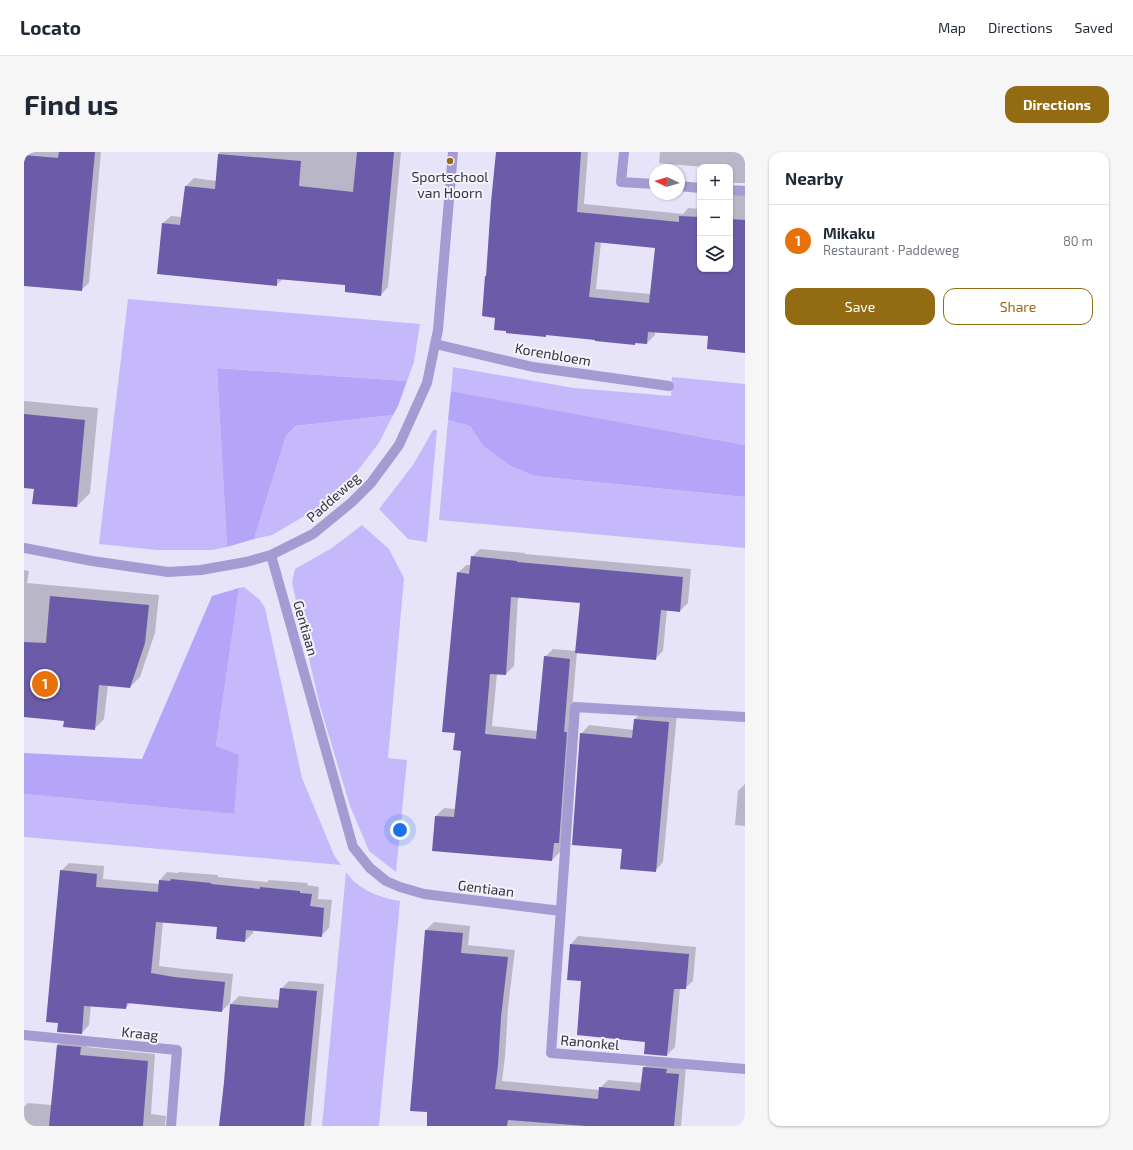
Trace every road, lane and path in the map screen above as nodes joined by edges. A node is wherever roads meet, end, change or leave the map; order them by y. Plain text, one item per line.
1 (453, 152) edge
2 (624, 152) edge
3 (649, 184) edge
4 (685, 187) edge
5 (697, 188) edge
6 (733, 190) edge
7 (745, 191) edge
8 (435, 344) junction
9 (668, 386) dead end
10 (24, 548) edge
11 (271, 555) junction
12 (745, 718) edge
13 (561, 911) junction
14 (24, 1035) edge
15 (745, 1069) edge
16 (171, 1126) edge

1 - 8 street, Paddeweg
2 - 3 street
4 - 5 street
6 - 7 street
8 - 9 street, Korenbloem
8 - 11 street, Paddeweg
10 - 11 street, Paddeweg
11 - 13 street, Gentiaan
12 - 13 street
13 - 15 street, Ranonkel
14 - 16 street, Kraag

